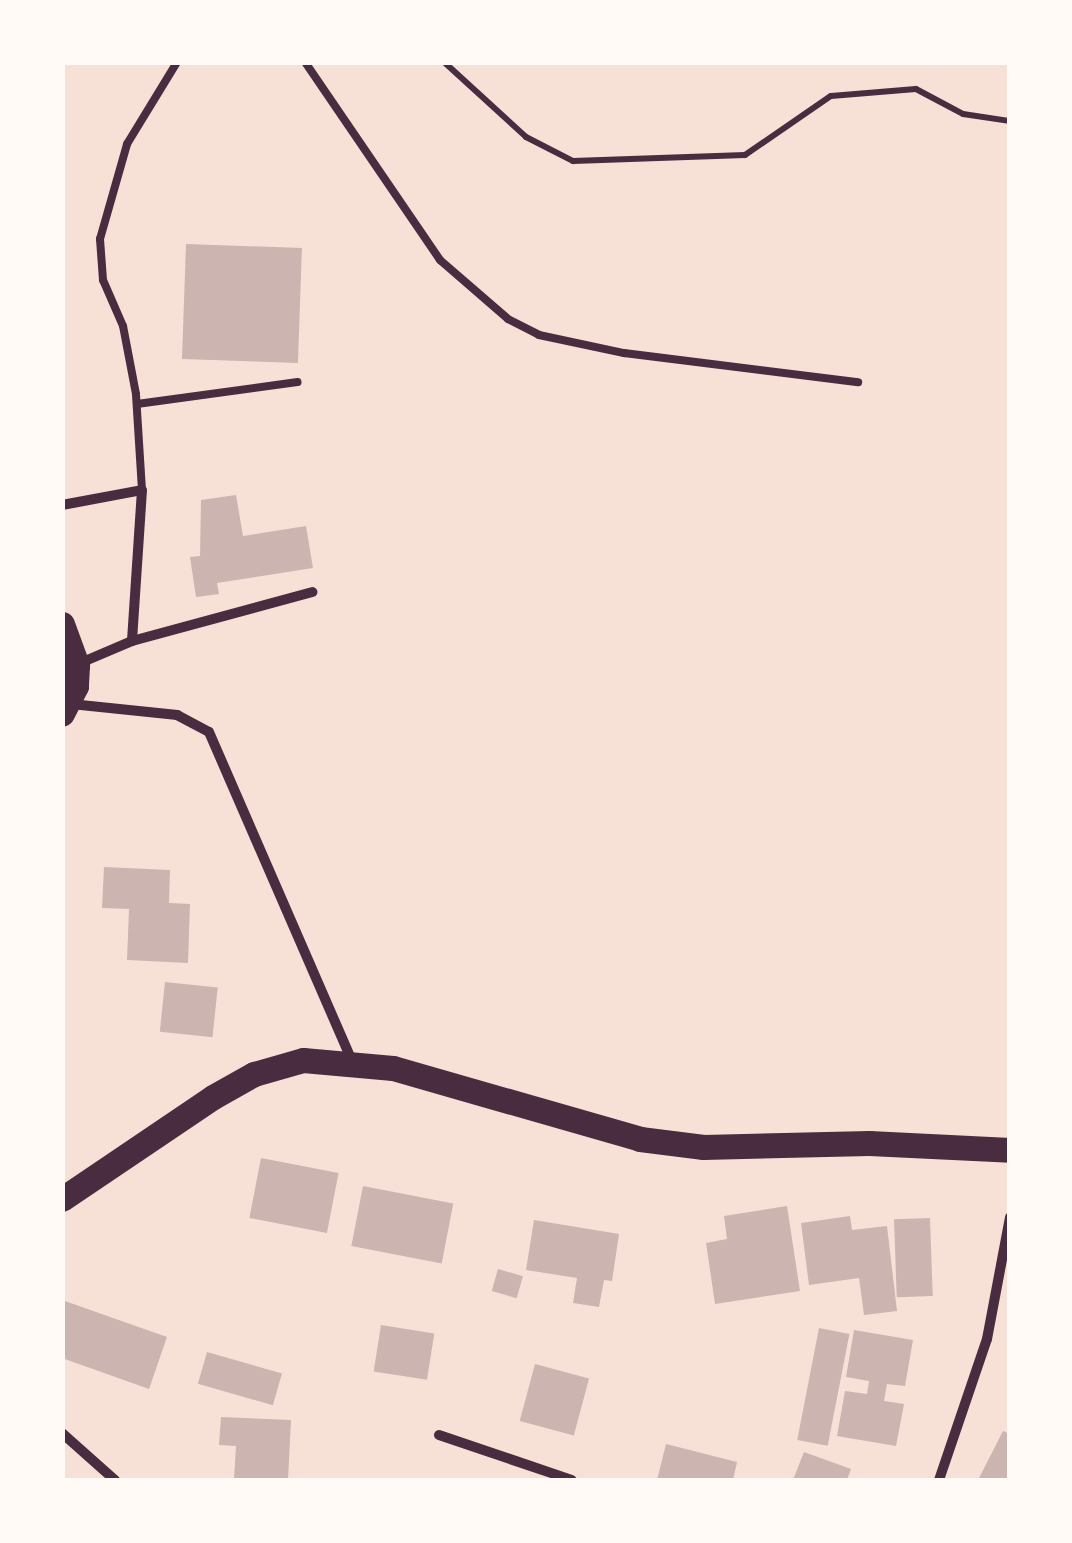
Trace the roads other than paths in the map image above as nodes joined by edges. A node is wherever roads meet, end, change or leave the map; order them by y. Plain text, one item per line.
1 (177, 62) edge
2 (305, 62) edge
3 (297, 382) dead end
4 (858, 382) dead end
5 (137, 404) junction
6 (142, 490) junction
7 (62, 505) edge
8 (312, 592) dead end
9 (62, 624) edge
10 (132, 641) junction
11 (77, 665) junction
12 (66, 709) edge
13 (352, 1061) junction
14 (1010, 1150) edge
15 (62, 1200) edge
16 (1010, 1217) edge
17 (62, 1433) edge
18 (438, 1435) dead end
19 (115, 1480) edge
20 (572, 1480) edge
21 (940, 1480) edge

1 - 5 lane
2 - 4 lane
3 - 5 lane
5 - 6 lane
6 - 7 street
6 - 10 street
8 - 10 street
9 - 11 main road
10 - 11 street
11 - 12 main road
12 - 13 street
13 - 14 main road
13 - 15 main road
16 - 21 street
17 - 19 street
18 - 20 street

